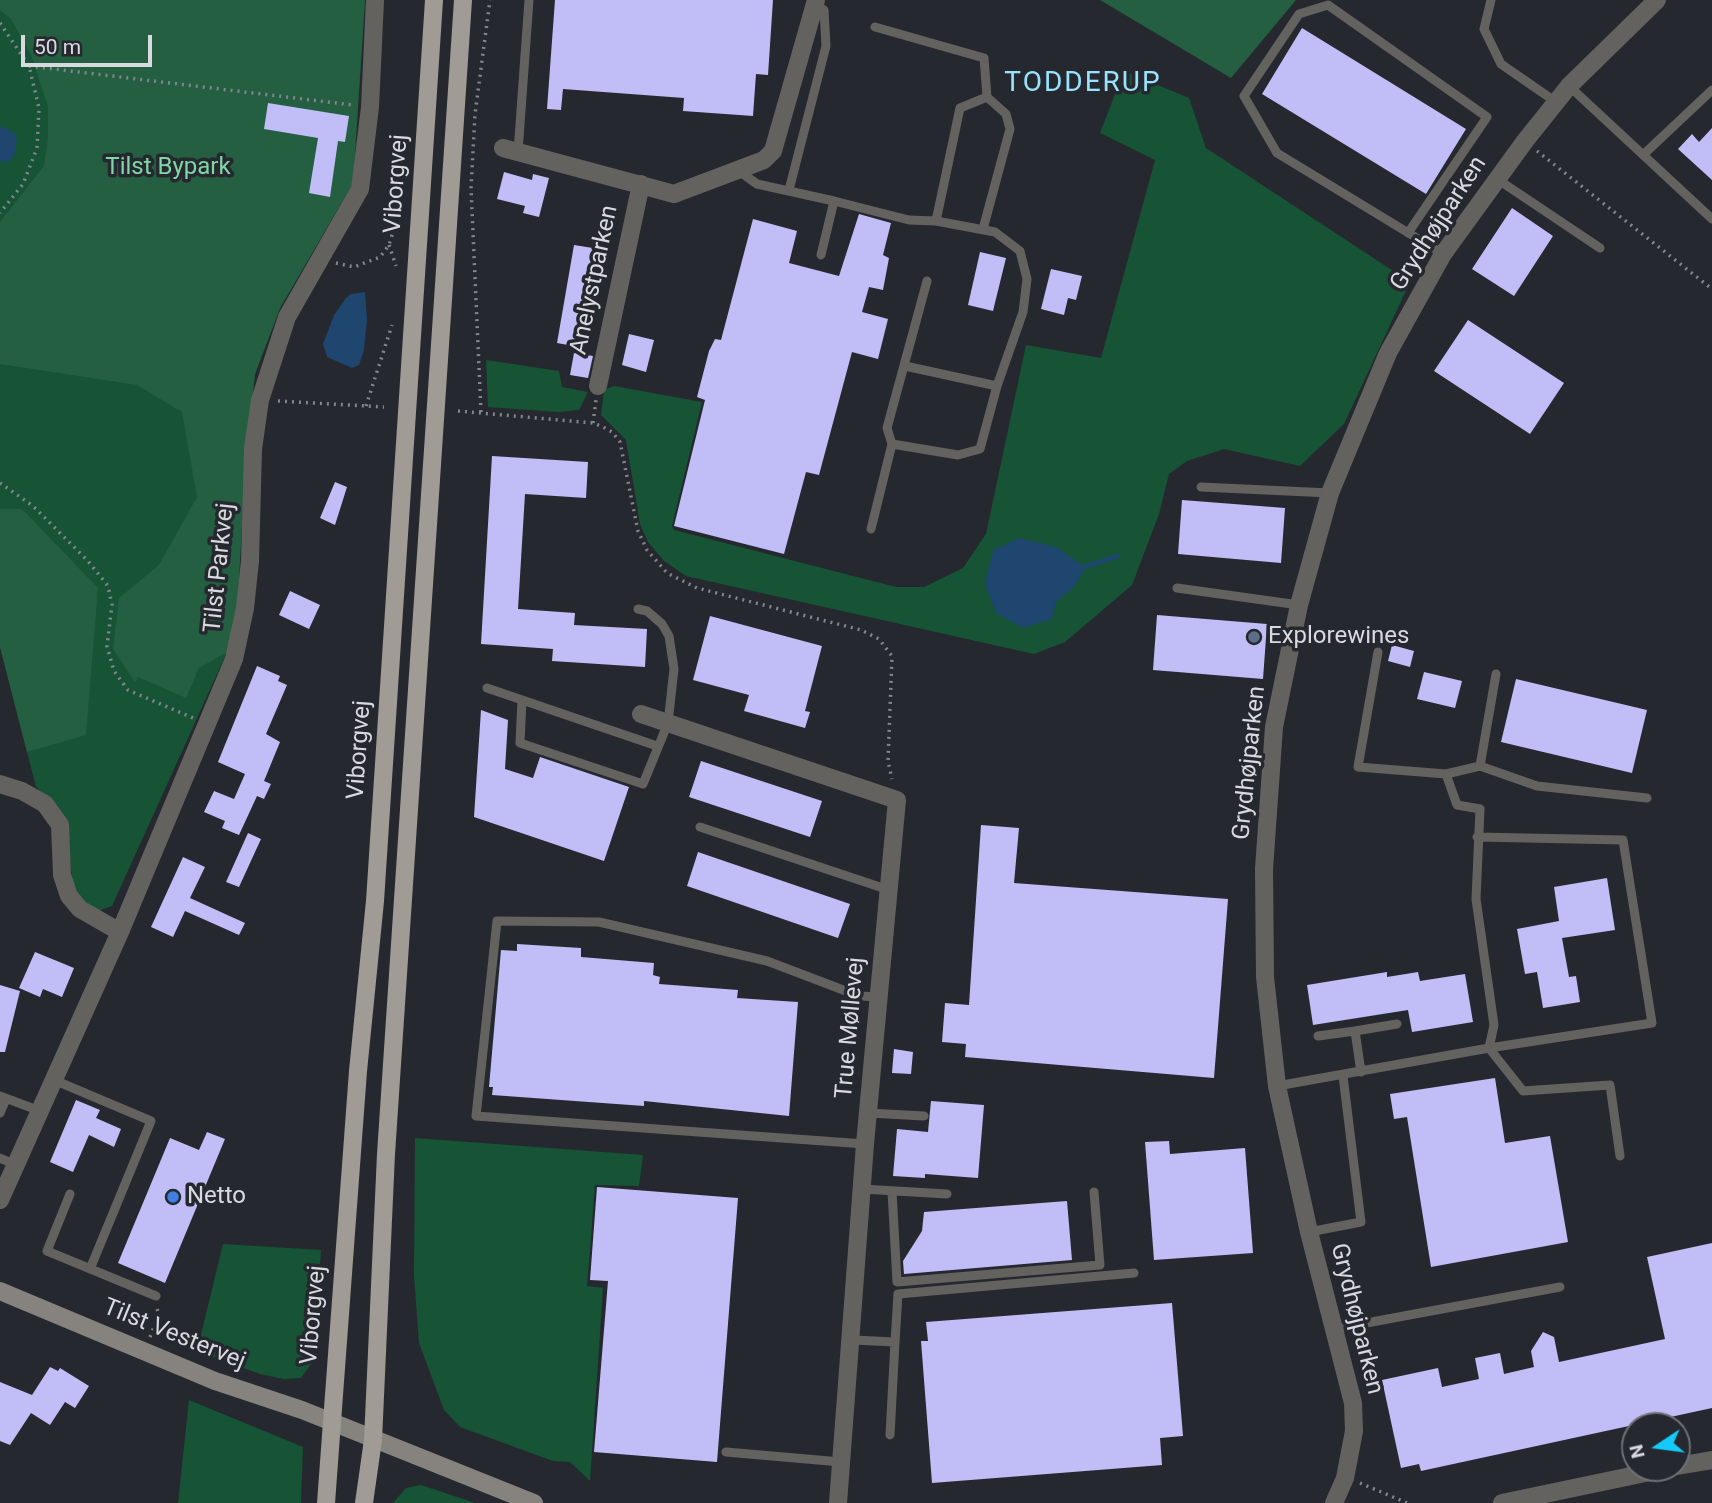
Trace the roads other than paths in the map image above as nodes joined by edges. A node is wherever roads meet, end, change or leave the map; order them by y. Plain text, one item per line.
1 (375, 0) edge
2 (434, 0) edge
3 (463, 0) edge
4 (529, 0) edge
5 (1491, 0) edge
6 (1657, 0) edge
7 (813, 2) edge
8 (875, 27) dead end
9 (1569, 86) junction
10 (1712, 90) edge
11 (987, 97) junction
12 (1556, 102) junction
13 (511, 150) joint
14 (1643, 155) junction
15 (739, 171) junction
16 (1497, 179) junction
17 (641, 184) junction
18 (789, 190) junction
19 (834, 201) junction
20 (1712, 219) edge
21 (936, 221) junction
22 (983, 229) junction
23 (1408, 233) junction
24 (1600, 248) dead end
25 (1443, 254) junction
26 (821, 255) dead end
27 (927, 281) dead end
28 (905, 366) junction
29 (997, 386) junction
30 (597, 391) road end
31 (892, 444) junction
32 (1200, 487) dead end
33 (1330, 493) junction
34 (871, 529) dead end
35 (1177, 588) dead end
36 (1299, 605) junction
37 (638, 609) dead end
38 (1378, 652) dead end
39 (1496, 674) dead end
40 (487, 688) dead end
41 (522, 700) junction
42 (641, 714) dead end
43 (667, 723) junction
44 (657, 746) junction
45 (1480, 766) junction
46 (1446, 774) junction
47 (0, 784) edge
48 (1647, 798) dead end
49 (700, 827) dead end
50 (1477, 837) junction
51 (889, 890) junction
52 (120, 932) junction
53 (879, 997) junction
54 (1397, 1024) dead end
55 (1354, 1031) junction
56 (1318, 1036) dead end
57 (1489, 1048) junction
58 (1361, 1072) junction
59 (1343, 1076) junction
60 (54, 1080) junction
61 (1277, 1086) junction
62 (3, 1097) edge
63 (40, 1111) junction
64 (0, 1113) edge
65 (868, 1114) junction
66 (924, 1116) dead end
67 (865, 1144) junction
68 (1620, 1156) dead end
69 (8, 1162) edge
70 (862, 1189) junction
71 (892, 1191) junction
72 (1094, 1192) dead end
73 (70, 1194) dead end
74 (947, 1194) dead end
75 (0, 1200) edge
76 (1309, 1232) junction
77 (90, 1269) junction
78 (1134, 1273) dead end
79 (1560, 1287) dead end
80 (0, 1291) edge
81 (156, 1296) road end
82 (1334, 1329) junction
83 (853, 1340) junction
84 (895, 1342) junction
85 (330, 1421) junction
86 (890, 1435) dead end
87 (373, 1440) junction
88 (726, 1452) dead end
89 (1712, 1460) edge
90 (841, 1462) junction
91 (1691, 1464) edge
92 (1621, 1478) edge
93 (326, 1503) edge
94 (363, 1503) edge
95 (534, 1503) edge
96 (838, 1503) edge
97 (1334, 1503) edge
98 (1502, 1503) edge

1 - 52 street, Tilst Parkvej
2 - 85 main road, Viborgvej
3 - 87 main road
4 - 13 lane
5 - 12 lane
6 - 9 street, Grydhøjparken
7 - 15 street, Anelystparken
7 - 18 lane
8 - 11 lane
9 - 12 street, Grydhøjparken
9 - 14 lane
10 - 14 lane
11 - 21 lane
11 - 22 lane
12 - 16 street, Grydhøjparken
13 - 17 street, Anelystparken
14 - 20 lane
15 - 17 street, Anelystparken
15 - 18 lane
16 - 24 lane
16 - 25 street, Grydhøjparken
17 - 30 street, Anelystparken
18 - 19 lane
19 - 21 lane
19 - 26 lane
21 - 22 lane
22 - 29 lane
23 - 23 lane
23 - 25 lane
25 - 33 street, Grydhøjparken
27 - 28 lane
28 - 29 lane
28 - 31 lane
29 - 31 lane
31 - 34 lane
32 - 33 lane
33 - 36 street, Grydhøjparken
35 - 36 lane
36 - 61 street, Grydhøjparken
37 - 43 lane
38 - 46 lane
39 - 45 lane
40 - 41 lane
41 - 44 lane
41 - 44 lane
42 - 43 street
43 - 44 lane
43 - 51 street, True Møllevej
45 - 46 lane
45 - 48 lane
46 - 50 lane
47 - 52 street
49 - 51 lane
50 - 57 lane
50 - 57 lane
51 - 53 street, True Møllevej
52 - 60 street, Tilst Parkvej
53 - 65 street, True Møllevej
53 - 67 lane
54 - 55 lane
55 - 56 lane
55 - 58 lane
57 - 58 lane
57 - 68 lane
58 - 59 lane
59 - 61 lane
59 - 76 lane
60 - 63 street, Tilst Parkvej
60 - 77 lane
61 - 76 street, Grydhøjparken
62 - 63 lane
62 - 64 lane
63 - 69 street, Tilst Parkvej
65 - 66 lane
65 - 67 street, True Møllevej
67 - 70 street, True Møllevej
69 - 75 street, Tilst Parkvej
70 - 71 lane
70 - 83 street, True Møllevej
71 - 72 lane
71 - 74 lane
73 - 77 lane
76 - 82 street, Grydhøjparken
77 - 81 lane
78 - 84 lane
79 - 82 lane
80 - 85 street, Tilst Vestervej
82 - 97 street, Grydhøjparken
83 - 84 lane
83 - 90 street, True Møllevej
84 - 86 lane
85 - 87 street, Tilst Vestervej
85 - 93 main road, Viborgvej
87 - 94 main road
87 - 95 street
88 - 90 lane
89 - 91 street
90 - 96 street, True Møllevej
92 - 98 street

